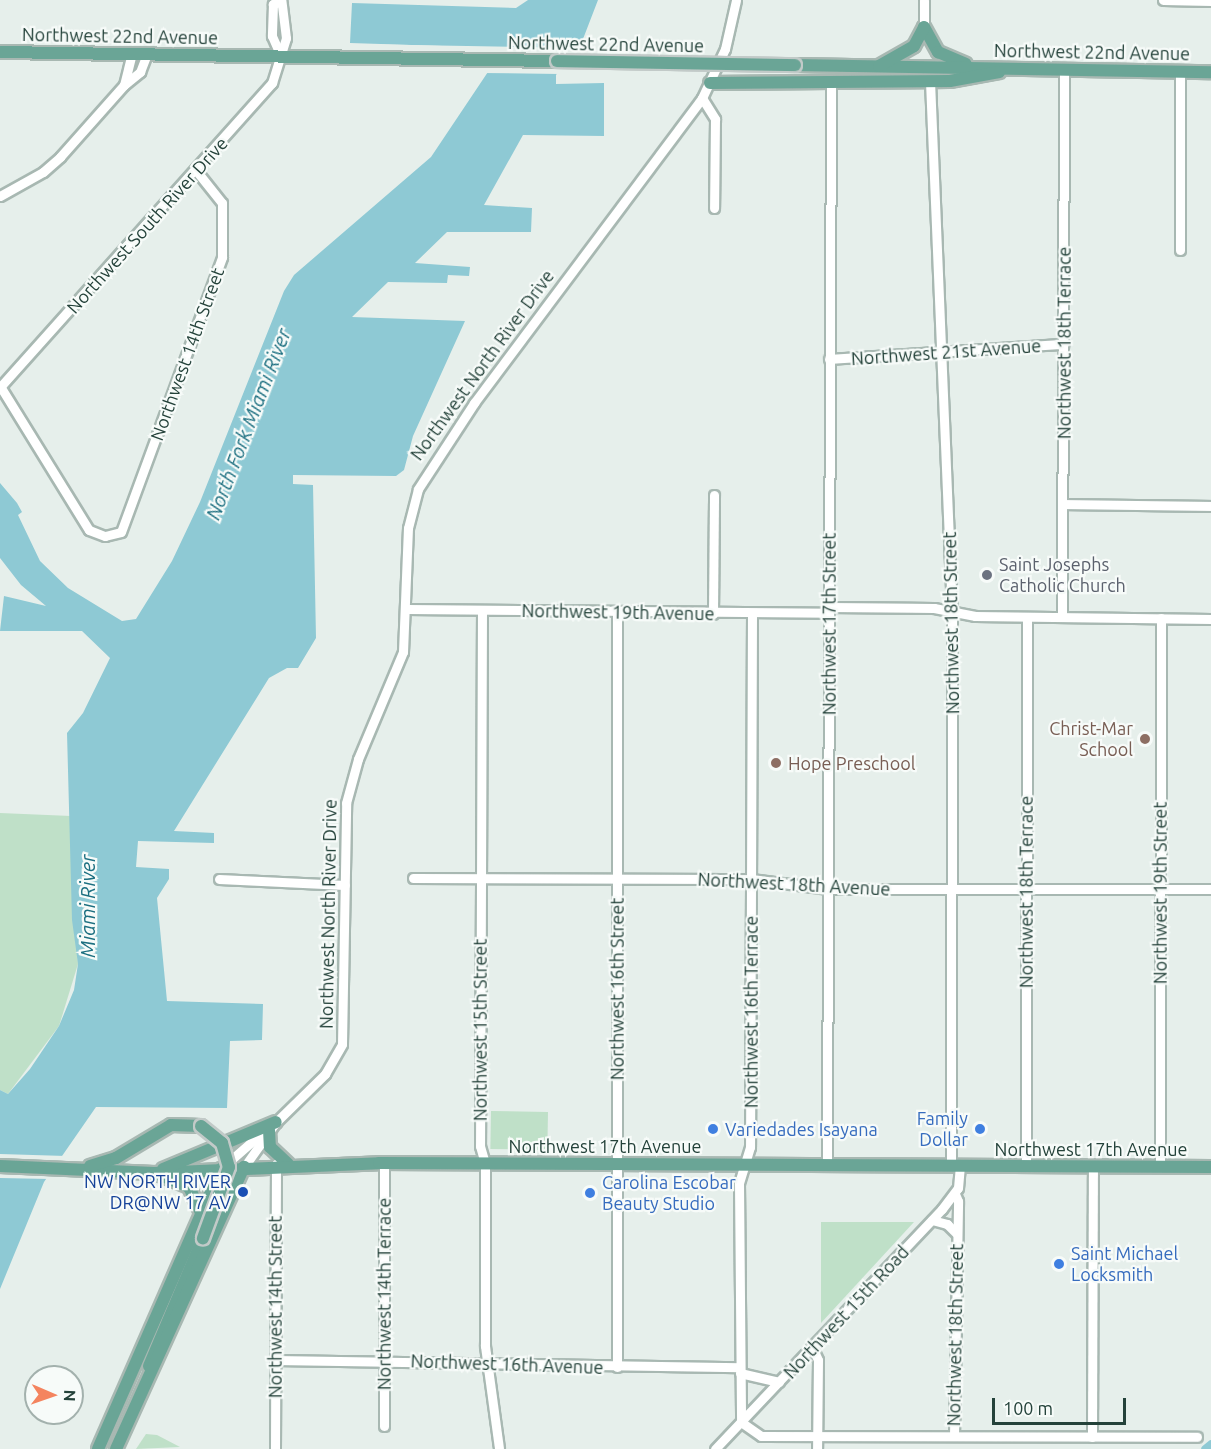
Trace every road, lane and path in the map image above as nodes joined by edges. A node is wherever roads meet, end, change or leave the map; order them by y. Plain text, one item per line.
1 (281, 0) edge
2 (736, 0) edge
3 (924, 0) edge
4 (1163, 0) edge
5 (1211, 1) edge
6 (924, 27) junction
7 (0, 52) edge
8 (132, 54) junction
9 (147, 54) junction
10 (281, 56) junction
11 (878, 67) junction
12 (979, 68) junction
13 (1008, 69) junction
14 (1064, 70) junction
15 (1180, 71) junction
16 (1211, 72) edge
17 (930, 81) junction
18 (831, 82) junction
19 (710, 83) junction
20 (124, 85) junction
21 (702, 98) junction
22 (195, 169) junction
23 (0, 196) edge
24 (714, 208) dead end
25 (1180, 250) dead end
26 (1064, 344) junction
27 (942, 352) junction
28 (829, 359) junction
29 (0, 386) edge
30 (714, 495) dead end
31 (1064, 504) junction
32 (1211, 506) edge
33 (407, 609) junction
34 (482, 610) junction
35 (829, 610) junction
36 (617, 612) junction
37 (952, 612) junction
38 (713, 614) junction
39 (752, 614) junction
40 (1027, 617) junction
41 (1062, 617) junction
42 (1161, 618) junction
43 (1211, 619) edge
44 (413, 878) dead end
45 (219, 879) dead end
46 (480, 879) junction
47 (617, 879) junction
48 (752, 879) junction
49 (345, 885) junction
50 (1025, 888) junction
51 (1159, 888) junction
52 (828, 889) junction
53 (953, 889) junction
54 (1211, 889) edge
55 (272, 1126) junction
56 (384, 1163) junction
57 (282, 1164) junction
58 (485, 1164) junction
59 (617, 1164) junction
60 (745, 1165) junction
61 (826, 1165) junction
62 (0, 1166) edge
63 (955, 1166) junction
64 (1026, 1166) junction
65 (244, 1167) junction
66 (1093, 1167) junction
67 (1160, 1167) junction
68 (1211, 1167) edge
69 (76, 1169) junction
70 (221, 1169) junction
71 (154, 1173) junction
72 (955, 1194) junction
73 (201, 1213) junction
74 (932, 1220) junction
75 (957, 1234) junction
76 (812, 1347) junction
77 (275, 1360) junction
78 (383, 1360) junction
79 (488, 1362) junction
80 (617, 1366) junction
81 (740, 1370) junction
82 (779, 1382) junction
83 (138, 1398) junction
84 (741, 1422) junction
85 (384, 1426) dead end
86 (817, 1436) junction
87 (954, 1436) junction
88 (1092, 1437) junction
89 (1197, 1437) dead end
90 (499, 1448) edge
91 (98, 1449) edge
92 (116, 1449) edge
93 (275, 1449) edge
94 (715, 1449) edge
95 (817, 1449) edge

1 - 10 street
2 - 19 street, Northwest North River Drive
3 - 6 street
4 - 5 street
6 - 11 main road
6 - 12 main road
7 - 8 main road, Northwest 22nd Avenue
8 - 9 main road, Northwest 22nd Avenue
8 - 20 street
9 - 10 main road, Northwest 22nd Avenue
9 - 20 street
10 - 11 main road, Northwest 22nd Avenue, bridge
10 - 22 street, Northwest South River Drive
11 - 12 main road, Northwest 22nd Avenue
12 - 13 main road, Northwest 22nd Avenue
13 - 14 main road, Northwest 22nd Avenue
13 - 17 main road
14 - 15 main road, Northwest 22nd Avenue
14 - 26 street, Northwest 18th Terrace
15 - 16 main road, Northwest 22nd Avenue
15 - 25 street
17 - 18 main road
17 - 27 street, Northwest 18th Street
18 - 19 main road
18 - 28 street, Northwest 17th Street
19 - 21 street, Northwest North River Drive
20 - 23 street
21 - 24 street
21 - 33 street, Northwest North River Drive
22 - 29 street, Northwest South River Drive
22 - 29 street, Northwest 14th Street
26 - 27 street, Northwest 21st Avenue
26 - 31 street, Northwest 18th Terrace
27 - 28 street, Northwest 21st Avenue
27 - 37 street, Northwest 18th Street
28 - 35 street, Northwest 17th Street
30 - 38 street
31 - 32 street
31 - 41 street, Northwest 18th Terrace
33 - 34 street, Northwest 19th Avenue
33 - 49 street, Northwest North River Drive
34 - 36 street, Northwest 19th Avenue
34 - 46 street, Northwest 15th Street
35 - 37 street, Northwest 19th Avenue
35 - 39 street, Northwest 19th Avenue
35 - 52 street, Northwest 17th Street
36 - 38 street, Northwest 19th Avenue
36 - 47 street, Northwest 16th Street
37 - 40 street, Northwest 19th Avenue
37 - 53 street, Northwest 18th Street
38 - 39 street, Northwest 19th Avenue
39 - 48 street, Northwest 16th Terrace
40 - 41 street, Northwest 19th Avenue
40 - 50 street, Northwest 18th Terrace
41 - 42 street, Northwest 19th Avenue
42 - 43 street, Northwest 19th Avenue
42 - 51 street, Northwest 19th Street
44 - 46 street, Northwest 18th Avenue
45 - 49 street
46 - 47 street, Northwest 18th Avenue
46 - 58 street, Northwest 15th Street
47 - 48 street, Northwest 18th Avenue
47 - 59 street, Northwest 16th Street
48 - 52 street, Northwest 18th Avenue
48 - 60 street, Northwest 16th Terrace
49 - 55 street, Northwest North River Drive
50 - 51 street, Northwest 18th Avenue
50 - 53 street, Northwest 18th Avenue
50 - 64 street, Northwest 18th Terrace
51 - 54 street, Northwest 18th Avenue
51 - 67 street, Northwest 19th Street
52 - 53 street, Northwest 18th Avenue
52 - 61 street, Northwest 17th Street
53 - 63 street, Northwest 18th Street
55 - 57 main road
55 - 65 street, Northwest North River Drive
55 - 70 street, Northwest North River Drive
55 - 71 main road
56 - 57 main road, Northwest 17th Avenue
56 - 58 main road, Northwest 17th Avenue
56 - 78 street, Northwest 14th Terrace
57 - 65 main road, Northwest 17th Avenue
57 - 77 street, Northwest 14th Street
58 - 59 main road, Northwest 17th Avenue
58 - 79 street, Northwest 15th Street
59 - 60 main road, Northwest 17th Avenue
59 - 80 street, Northwest 16th Street
60 - 61 main road, Northwest 17th Avenue
60 - 81 street, Northwest 16th Terrace
61 - 63 main road, Northwest 17th Avenue
62 - 69 main road, Northwest 17th Avenue
63 - 64 main road, Northwest 17th Avenue
63 - 72 street
64 - 66 main road, Northwest 17th Avenue
65 - 70 main road, Northwest 17th Avenue
65 - 83 main road, Northwest North River Drive
66 - 67 main road, Northwest 17th Avenue
66 - 88 street
67 - 68 main road, Northwest 17th Avenue
69 - 71 main road, Northwest 17th Avenue
69 - 83 main road, bridge
70 - 71 main road, Northwest 17th Avenue
70 - 73 main road, Northwest North River Drive
71 - 73 main road
72 - 74 street, Northwest 15th Road
72 - 75 street, Northwest 18th Street
73 - 91 main road, Northwest North River Drive
74 - 75 street, Northwest 18th Street
74 - 76 street, Northwest 15th Road
75 - 87 street, Northwest 18th Street
76 - 82 street, Northwest 15th Road
76 - 86 street
77 - 78 street, Northwest 16th Avenue
77 - 93 street, Northwest 14th Street
78 - 79 street, Northwest 16th Avenue
78 - 85 street, Northwest 14th Terrace
79 - 80 street, Northwest 16th Avenue
79 - 90 street, Northwest 15th Street
80 - 81 street, Northwest 16th Avenue
81 - 82 street
81 - 84 street, Northwest 16th Terrace
82 - 84 street, Northwest 15th Road
83 - 92 main road, Northwest North River Drive
84 - 86 street
84 - 94 street, Northwest 15th Road
86 - 87 street
86 - 95 street
87 - 88 street
88 - 89 street

